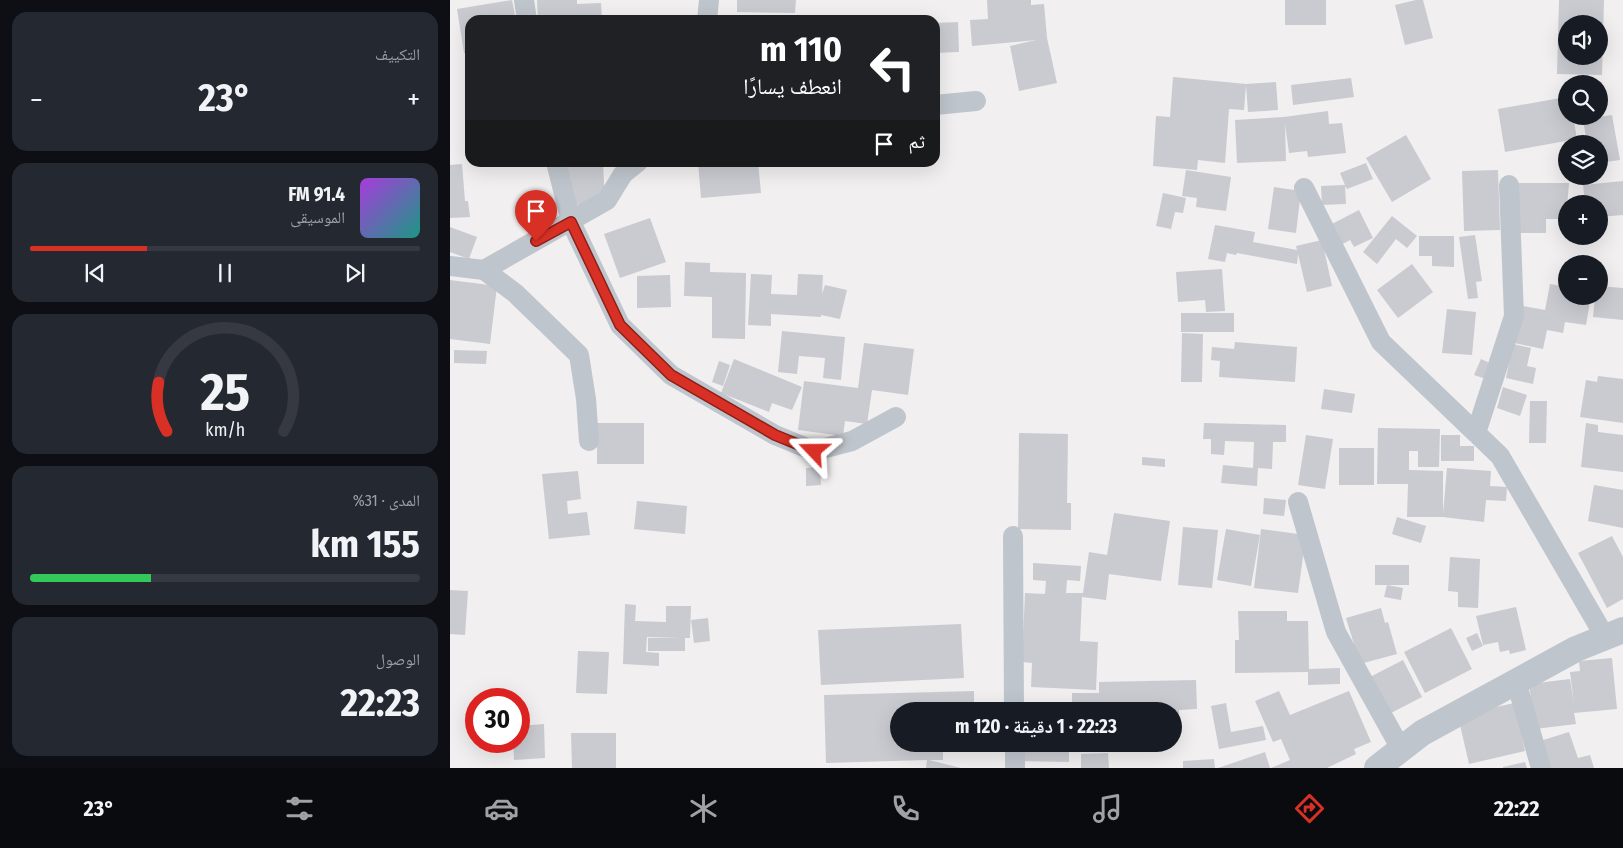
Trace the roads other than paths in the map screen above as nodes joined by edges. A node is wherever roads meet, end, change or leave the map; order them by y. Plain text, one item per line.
1 (524, 0) edge
2 (709, 0) edge
3 (526, 15) edge
4 (708, 15) edge
5 (976, 102) dead end
6 (940, 105) edge
7 (557, 167) edge
8 (632, 167) edge
9 (1509, 185) dead end
10 (1304, 188) dead end
11 (571, 222) junction
12 (450, 266) edge
13 (484, 270) junction
14 (896, 416) dead end
15 (1476, 433) junction
16 (589, 441) dead end
17 (1298, 502) dead end
18 (1013, 536) dead end
19 (1614, 634) edge
20 (1516, 681) junction
21 (1014, 702) edge
22 (1402, 749) junction
23 (1015, 752) edge
24 (1015, 768) edge
25 (1378, 768) edge
26 (1542, 768) edge

1 - 3 street
2 - 4 street
5 - 6 street
7 - 11 street
8 - 11 street
9 - 15 street
10 - 15 street
11 - 13 street
11 - 14 street
12 - 13 street
13 - 16 street
15 - 19 street
17 - 22 street
18 - 21 street
19 - 20 street
20 - 22 street
20 - 26 street
22 - 25 street
23 - 24 street

